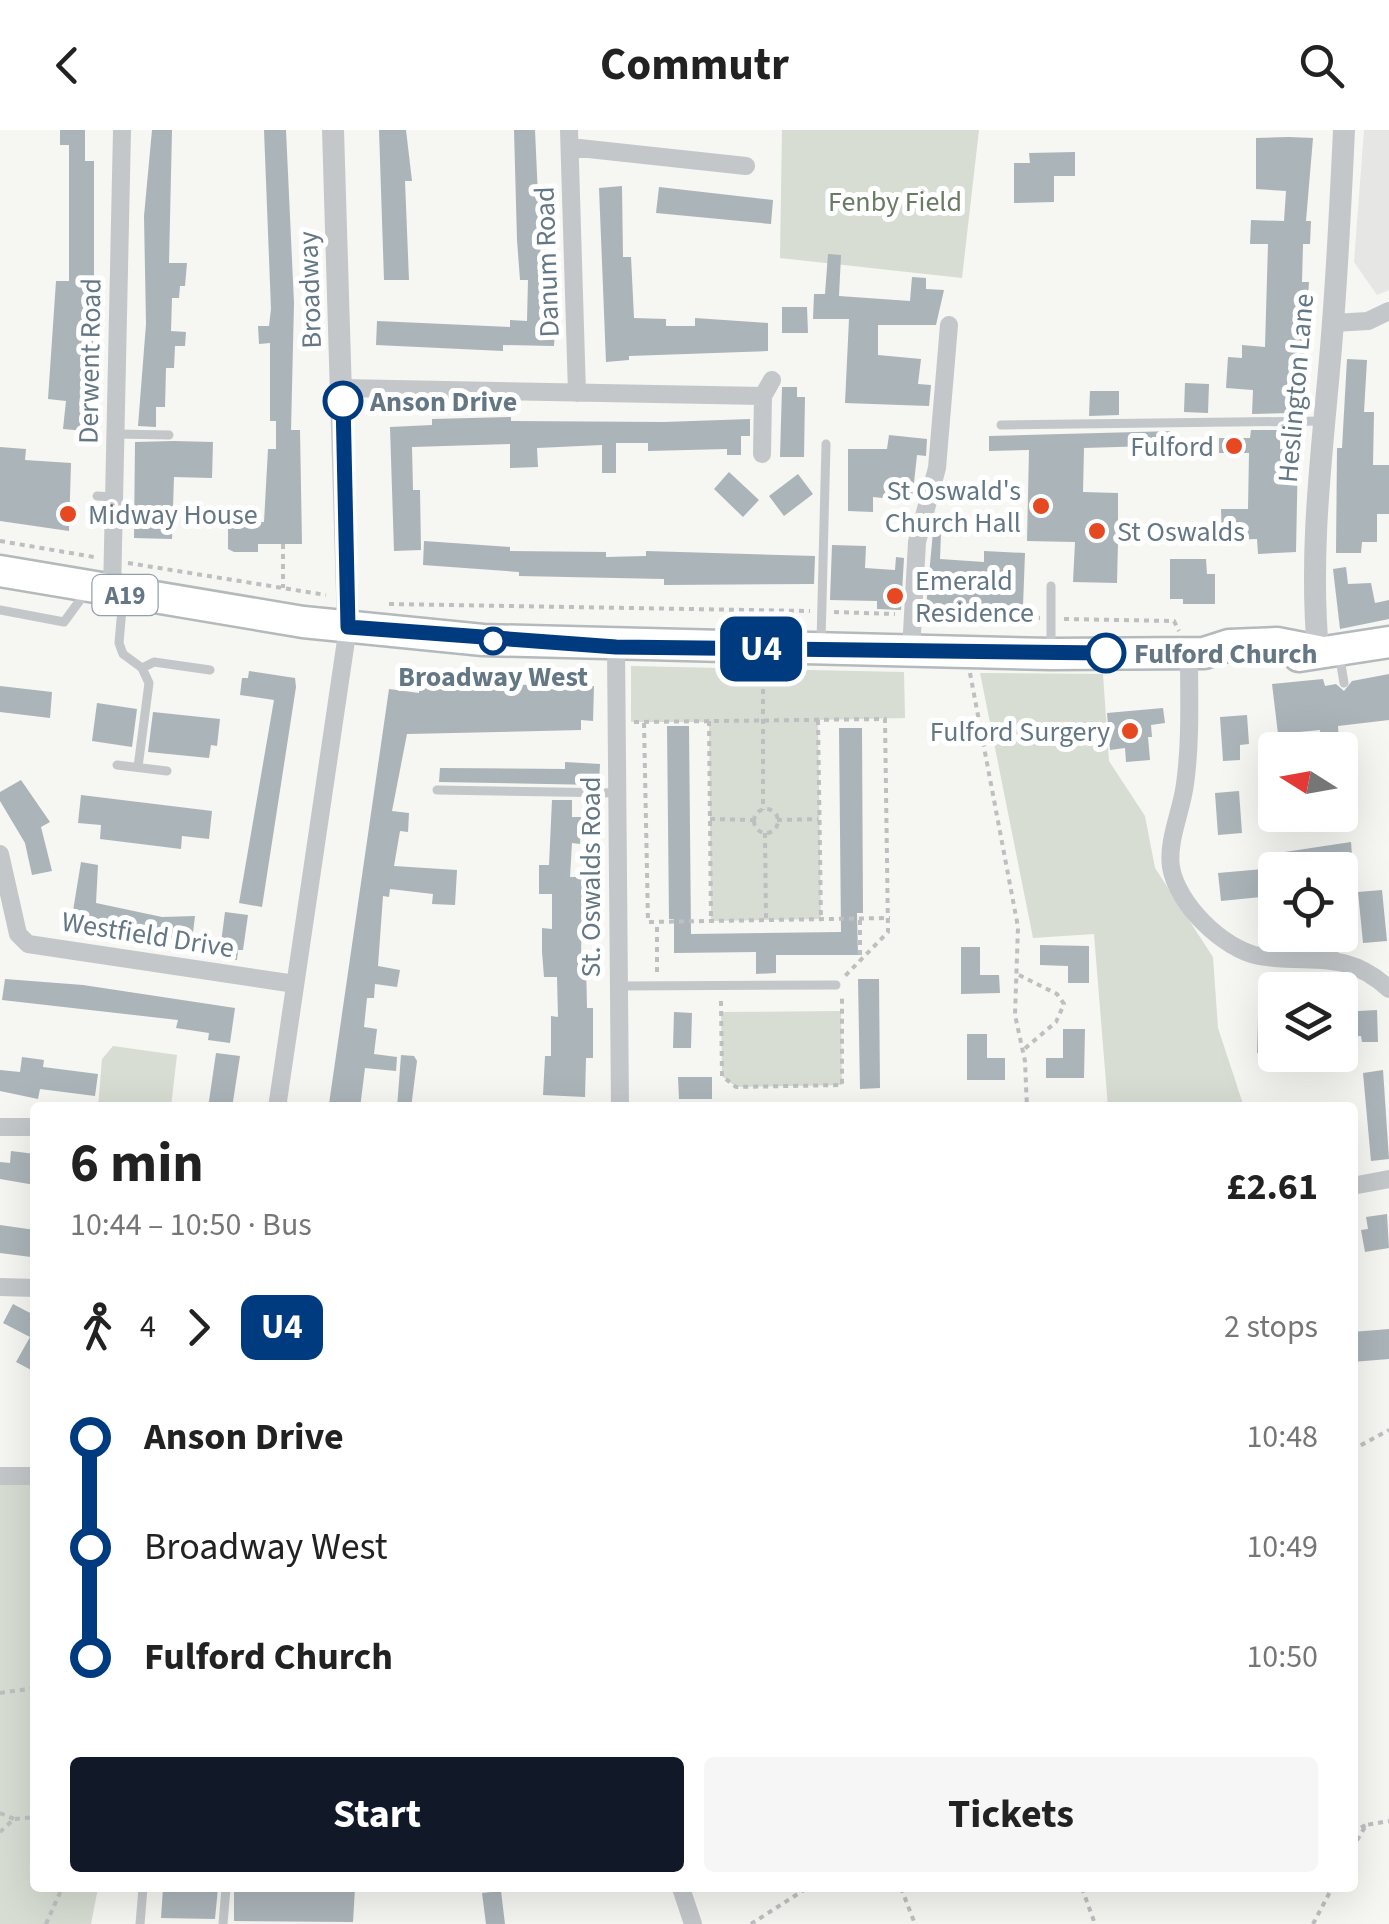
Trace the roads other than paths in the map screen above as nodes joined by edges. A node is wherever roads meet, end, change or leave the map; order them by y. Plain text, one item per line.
1 (122, 130) edge
2 (333, 130) edge
3 (1344, 130) edge
4 (569, 138) edge
5 (746, 166) dead end
6 (1389, 311) edge
7 (1333, 323) junction
8 (950, 324) dead end
9 (343, 388) junction
10 (578, 393) junction
11 (1324, 421) junction
12 (1001, 426) dead end
13 (115, 434) junction
14 (168, 435) dead end
15 (826, 444) dead end
16 (762, 454) dead end
17 (0, 572) edge
18 (1051, 586) dead end
19 (108, 592) junction
20 (0, 610) edge
21 (348, 614) junction
22 (1389, 642) edge
23 (616, 647) junction
24 (813, 650) junction
25 (1328, 650) junction
26 (911, 651) junction
27 (1196, 653) junction
28 (1050, 654) junction
29 (142, 668) junction
30 (210, 670) dead end
31 (1344, 683) dead end
32 (117, 765) dead end
33 (138, 768) junction
34 (168, 771) dead end
35 (437, 790) dead end
36 (617, 794) junction
37 (0, 854) edge
38 (1329, 952) edge
39 (1330, 958) junction
40 (296, 984) junction
41 (619, 986) junction
42 (836, 986) road end
43 (1389, 989) edge
44 (278, 1102) edge
45 (620, 1102) edge
46 (0, 1127) edge
47 (30, 1127) edge
48 (1389, 1179) edge
49 (1358, 1185) edge
50 (0, 1287) edge
51 (30, 1288) edge
52 (0, 1476) edge
53 (30, 1476) edge
54 (143, 1892) edge
55 (226, 1892) edge
56 (682, 1892) edge
57 (140, 1924) edge
58 (223, 1924) edge
59 (693, 1924) edge

1 - 13 street, Derwent Road
2 - 9 street, Broadway
3 - 7 street, Heslington Lane
4 - 5 street
4 - 10 street, Danum Road
6 - 7 street
7 - 11 street, Heslington Lane
8 - 26 street
9 - 10 street
9 - 21 street, Broadway
10 - 16 street
11 - 12 lane
11 - 25 street, Heslington Lane
13 - 14 lane
13 - 19 street, Derwent Road
15 - 24 lane
17 - 19 main road, A19
18 - 28 lane
19 - 20 lane
19 - 21 main road, A19
19 - 29 lane
21 - 23 main road, A19
21 - 40 street
22 - 25 main road, A19
23 - 24 main road, A19
23 - 36 street, St. Oswalds Road
24 - 26 main road, A19
25 - 27 main road, A19
25 - 31 lane
26 - 28 main road, A19
27 - 28 main road, A19
27 - 39 street
29 - 30 lane
29 - 33 lane
32 - 33 lane
33 - 34 lane
35 - 36 lane
36 - 41 street, St. Oswalds Road
37 - 40 street, Westfield Drive
38 - 39 street
39 - 43 street
40 - 44 street
41 - 42 lane
41 - 45 street, St. Oswalds Road
46 - 47 street
48 - 49 street
50 - 51 street
52 - 53 street
54 - 57 lane
55 - 58 lane
56 - 59 street

